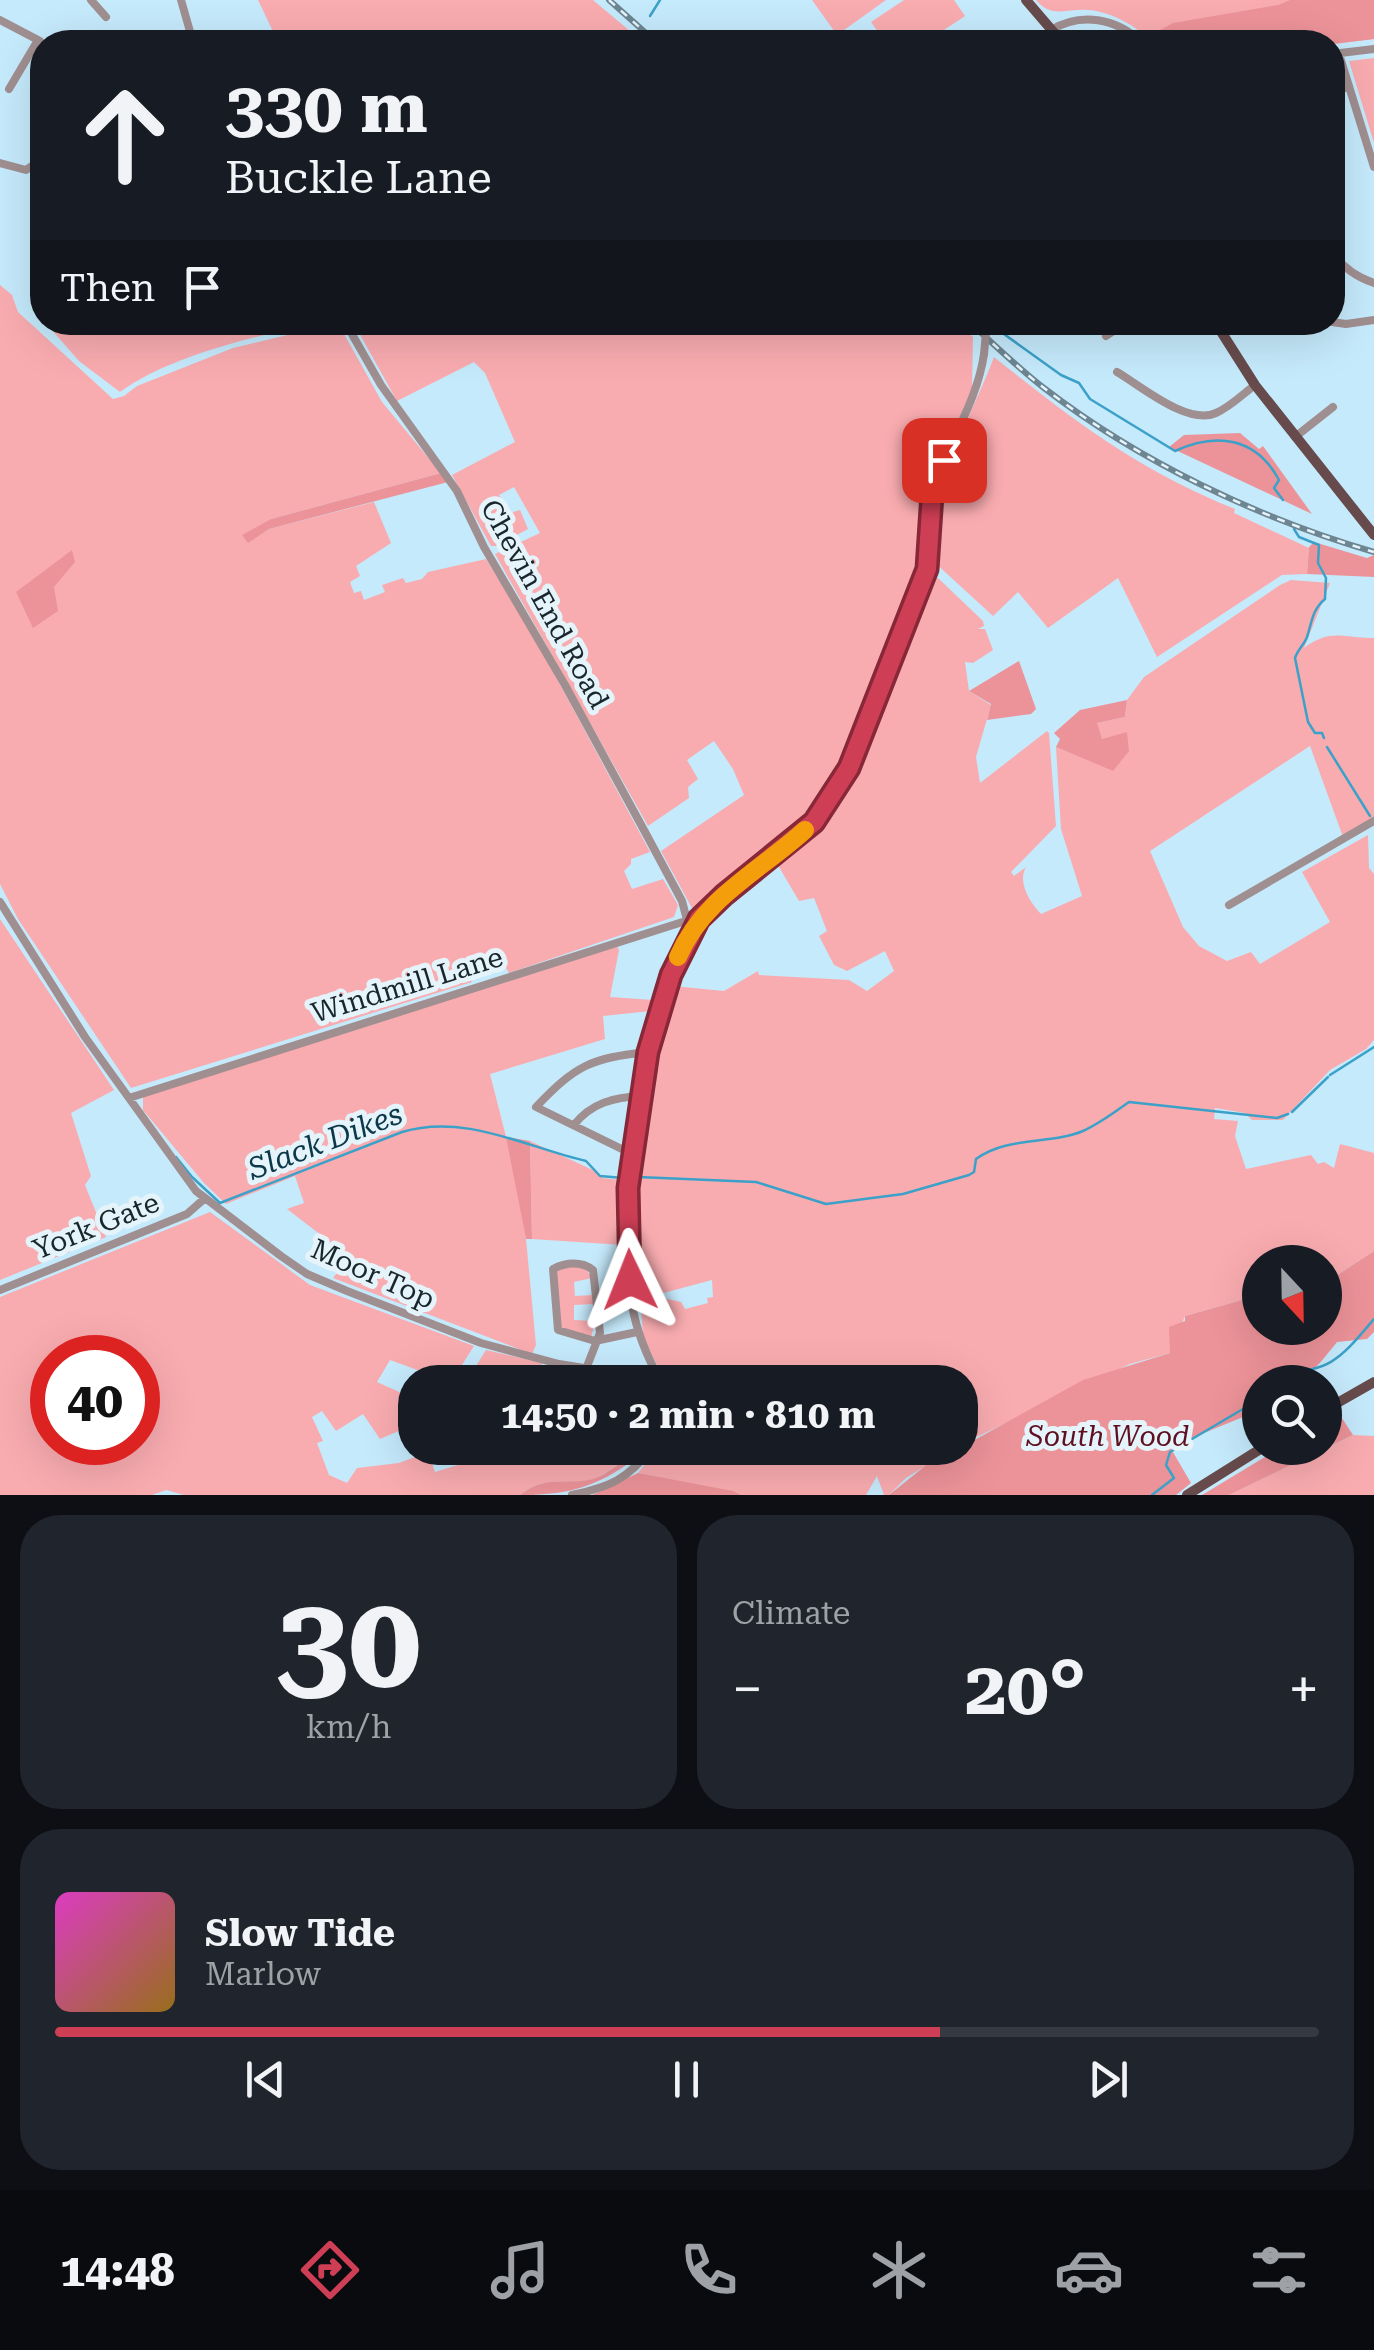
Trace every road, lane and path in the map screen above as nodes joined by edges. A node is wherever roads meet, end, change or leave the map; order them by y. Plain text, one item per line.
1 (91, 0) edge
2 (181, 0) edge
3 (1026, 0) edge
4 (106, 17) dead end
5 (0, 20) edge
6 (190, 30) edge
7 (1051, 30) joint
8 (1117, 30) edge
9 (30, 36) edge
10 (1374, 50) edge
11 (1345, 53) edge
12 (30, 56) edge
13 (1345, 75) edge
14 (1350, 86) junction
15 (1345, 88) edge
16 (8, 89) dead end
17 (0, 163) edge
18 (30, 167) edge
19 (1374, 167) edge
20 (1345, 269) edge
21 (1374, 283) edge
22 (1374, 320) edge
23 (1345, 324) edge
24 (352, 335) edge
25 (985, 335) edge
26 (1223, 335) edge
27 (1116, 372) dead end
28 (1255, 385) junction
29 (1333, 407) dead end
30 (1295, 437) junction
31 (1374, 535) edge
32 (1374, 821) edge
33 (0, 902) edge
34 (1229, 905) dead end
35 (699, 919) junction
36 (687, 920) junction
37 (648, 1052) junction
38 (642, 1096) junction
39 (129, 1098) junction
40 (574, 1126) junction
41 (634, 1154) junction
42 (204, 1198) junction
43 (0, 1290) edge
44 (637, 1332) junction
45 (596, 1341) junction
46 (570, 1365) edge
47 (587, 1365) edge
48 (653, 1365) edge
49 (1374, 1382) edge
50 (1342, 1400) edge
51 (1242, 1461) edge
52 (638, 1465) edge
53 (572, 1495) edge
54 (1187, 1495) edge

1 - 4 street
2 - 6 street
3 - 7 main road
5 - 9 street
7 - 8 street
10 - 11 street
12 - 16 street
13 - 14 street
14 - 15 street
14 - 19 street
17 - 18 street
20 - 21 street
22 - 23 street
24 - 36 street, Chevin End Road
25 - 35 street, bridge
26 - 28 main road
27 - 28 street
28 - 30 main road
29 - 30 street
30 - 31 main road
32 - 34 street
33 - 39 street, Moor Top
35 - 36 street, Windmill Lane
35 - 37 street
36 - 39 street, Windmill Lane
37 - 38 street
37 - 40 street
38 - 40 street
38 - 41 street
39 - 42 street, Moor Top
40 - 41 street
41 - 44 street
42 - 43 street, York Gate
42 - 46 street, Moor Top
44 - 45 street
44 - 48 street
45 - 45 street
45 - 47 street
49 - 50 main road
51 - 54 main road
52 - 53 street

